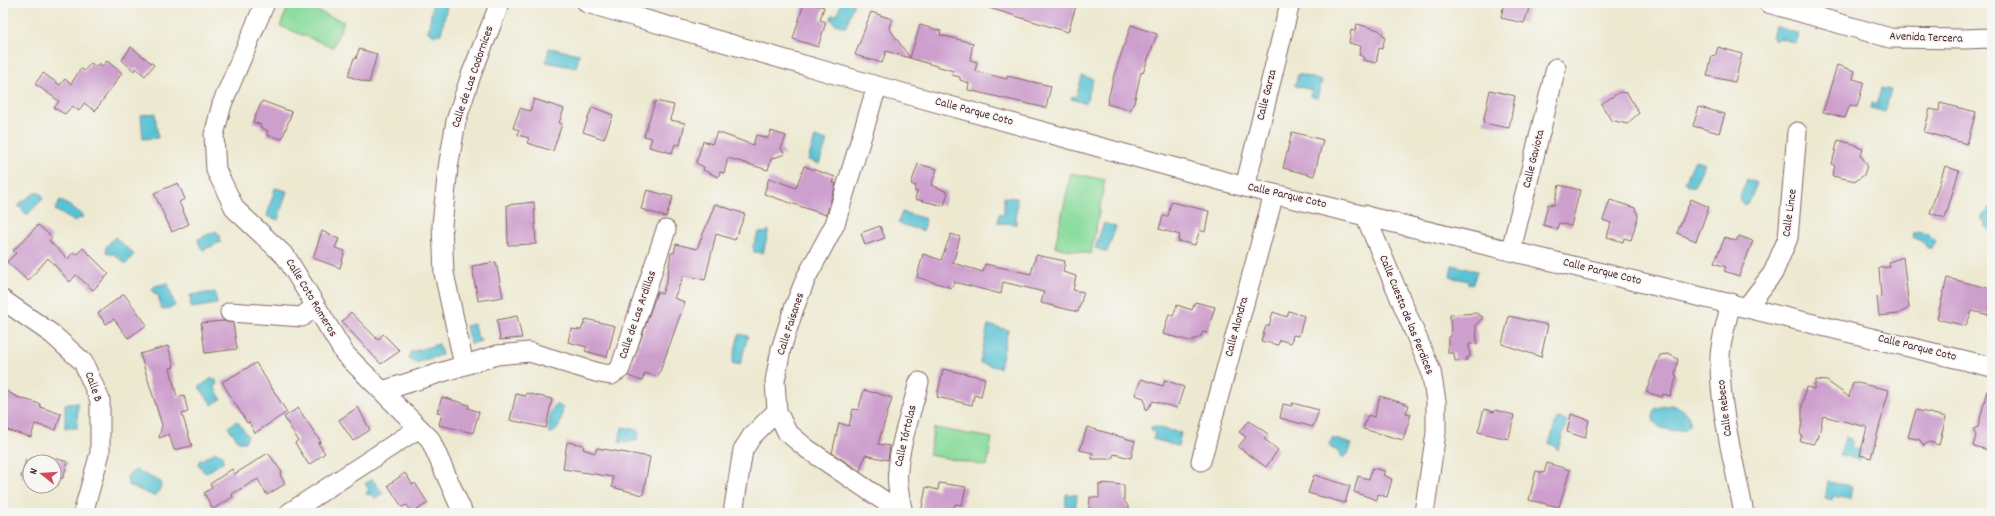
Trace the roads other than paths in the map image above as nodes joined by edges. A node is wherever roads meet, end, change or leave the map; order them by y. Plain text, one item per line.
1 (265, 3) edge
2 (500, 3) edge
3 (587, 3) edge
4 (1290, 3) edge
5 (1768, 3) edge
6 (616, 7) edge
7 (1992, 38) edge
8 (1556, 68) dead end
9 (877, 86) junction
10 (1797, 132) dead end
11 (1245, 187) junction
12 (1274, 194) junction
13 (1365, 215) junction
14 (666, 230) dead end
15 (1511, 250) junction
16 (3, 300) edge
17 (1739, 305) junction
18 (315, 306) junction
19 (230, 312) dead end
20 (464, 365) junction
21 (1992, 367) edge
22 (919, 382) dead end
23 (382, 391) junction
24 (777, 411) junction
25 (419, 428) junction
26 (1200, 461) dead end
27 (83, 513) edge
28 (289, 513) edge
29 (463, 513) edge
30 (733, 513) edge
31 (902, 513) edge
32 (1424, 513) edge
33 (1744, 513) edge

1 - 18 street, Calle Coto Romeros
2 - 20 street, Calle de Las Codornices
3 - 6 street, Calle Parque Coto
4 - 11 street, Calle Garza
5 - 7 street, Avenida Tercera
6 - 9 street, Calle Parque Coto
8 - 15 street, Calle Gaviota
9 - 11 street, Calle Parque Coto
9 - 24 street, Calle Faisanes
10 - 17 street, Calle Lince
11 - 12 street, Calle Parque Coto
12 - 13 street, Calle Parque Coto
12 - 26 street, Calle Alondra
13 - 15 street, Calle Parque Coto
13 - 32 street, Calle Cuesta de las Perdices
14 - 20 street, Calle de Las Ardillas
15 - 17 street, Calle Parque Coto
16 - 27 street, Calle B
17 - 21 street, Calle Parque Coto
17 - 33 street, Calle Rebeco
18 - 19 street
18 - 23 street, Calle Coto Romeros
20 - 23 street, Calle de Las Ardillas
22 - 31 street, Calle Tórtolas
23 - 25 street, Calle Coto Romeros
24 - 30 street
24 - 31 street, Calle Faisanes
25 - 28 street
25 - 29 street, Calle Coto Romeros

